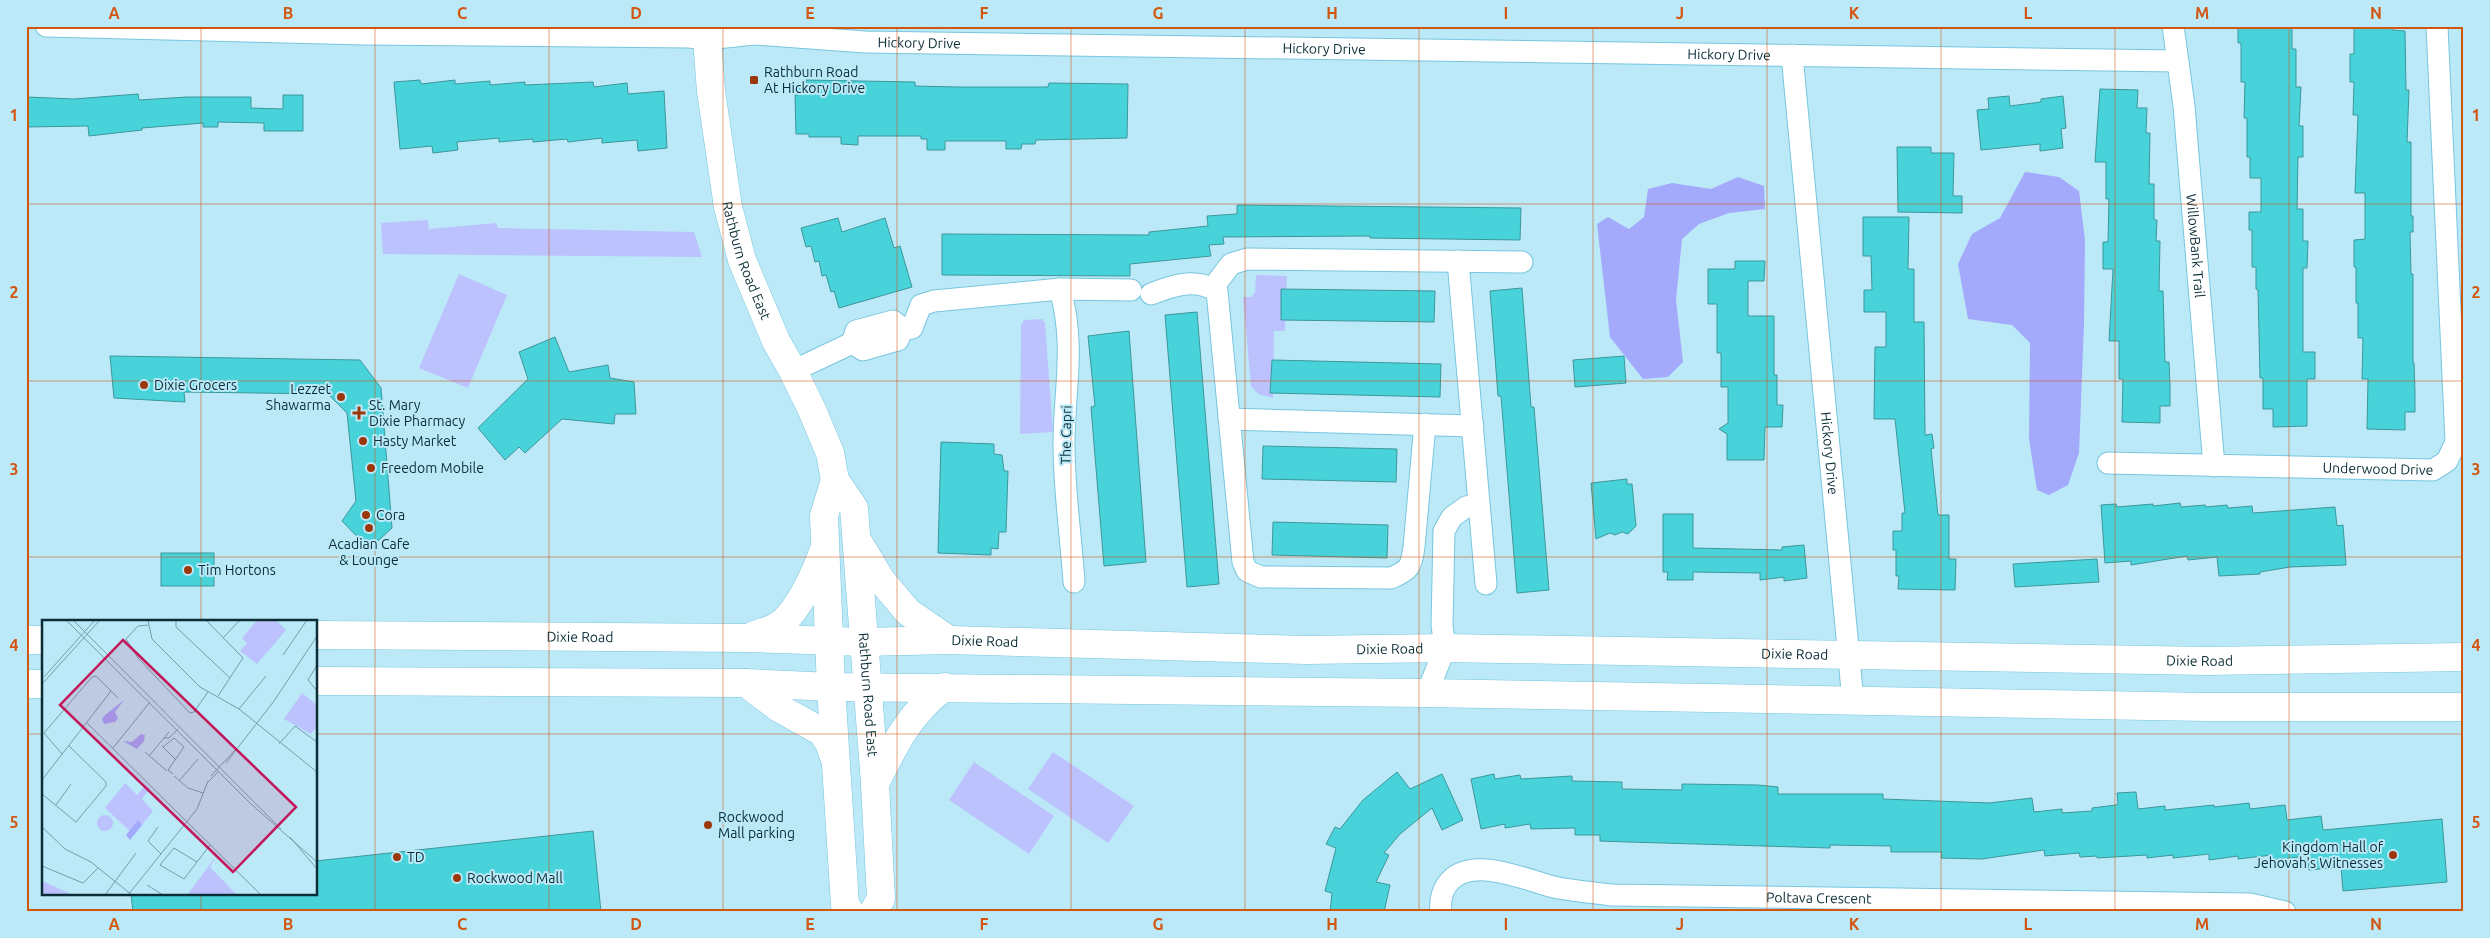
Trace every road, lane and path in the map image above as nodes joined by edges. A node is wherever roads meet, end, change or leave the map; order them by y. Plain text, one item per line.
1 (46, 26) edge
2 (2173, 26) edge
3 (2437, 26) edge
4 (364, 30) edge
5 (707, 33) edge
6 (1792, 55) junction
7 (2178, 61) junction
8 (1458, 261) junction
9 (1522, 262) dead end
10 (1218, 280) dead end
11 (1060, 290) junction
12 (793, 371) junction
13 (1229, 419) junction
14 (1426, 424) junction
15 (1473, 426) junction
16 (2108, 463) dead end
17 (2214, 466) junction
18 (836, 480) junction
19 (1480, 505) junction
20 (856, 540) junction
21 (825, 544) junction
22 (1074, 582) dead end
23 (1486, 584) dead end
24 (318, 635) edge
25 (1443, 636) junction
26 (747, 638) junction
27 (26, 640) edge
28 (42, 640) edge
29 (950, 640) junction
30 (829, 642) junction
31 (864, 642) junction
32 (1848, 654) junction
33 (2464, 657) edge
34 (318, 681) edge
35 (746, 683) junction
36 (26, 684) edge
37 (42, 684) edge
38 (831, 687) junction
39 (867, 687) junction
40 (944, 687) junction
41 (1427, 693) junction
42 (1853, 701) junction
43 (2464, 707) edge
44 (836, 764) junction
45 (875, 784) junction
46 (850, 912) edge
47 (873, 912) edge
48 (1441, 912) edge
49 (2285, 912) edge

1 - 4 street, Hickory Drive
2 - 7 street, WillowBank Trail
3 - 17 street, Underwood Drive
4 - 5 street, Hickory Drive
5 - 6 street, Hickory Drive
5 - 12 main road, Rathburn Road East
6 - 7 street, Hickory Drive
6 - 32 street, Hickory Drive
7 - 17 street, WillowBank Trail
8 - 9 street
8 - 10 street
8 - 15 street
11 - 12 street
11 - 13 street
11 - 22 street, The Capri
12 - 18 main road, Rathburn Road East
13 - 14 street
13 - 14 street
14 - 15 street
15 - 19 street
16 - 17 street, Underwood Drive
18 - 20 main road, Rathburn Road East
18 - 21 main road
19 - 23 street
19 - 25 street
20 - 29 main road
20 - 31 main road, Rathburn Road East
21 - 26 main road
21 - 30 main road
24 - 26 main road, Dixie Road
25 - 29 main road, Dixie Road
25 - 32 main road, Dixie Road
25 - 41 street
26 - 30 main road, Dixie Road
27 - 28 main road
29 - 31 main road, Dixie Road
30 - 31 main road, Dixie Road
30 - 38 main road
31 - 39 main road, Rathburn Road East
32 - 33 main road, Dixie Road
32 - 42 street, Hickory Drive
34 - 35 main road
35 - 38 main road
35 - 44 main road
36 - 37 main road
38 - 39 main road
38 - 44 main road
39 - 40 main road
39 - 45 main road, Rathburn Road East
40 - 41 main road
40 - 45 main road
41 - 42 main road
42 - 43 main road
44 - 46 main road
45 - 47 main road, Rathburn Road East
48 - 49 street, Poltava Crescent

